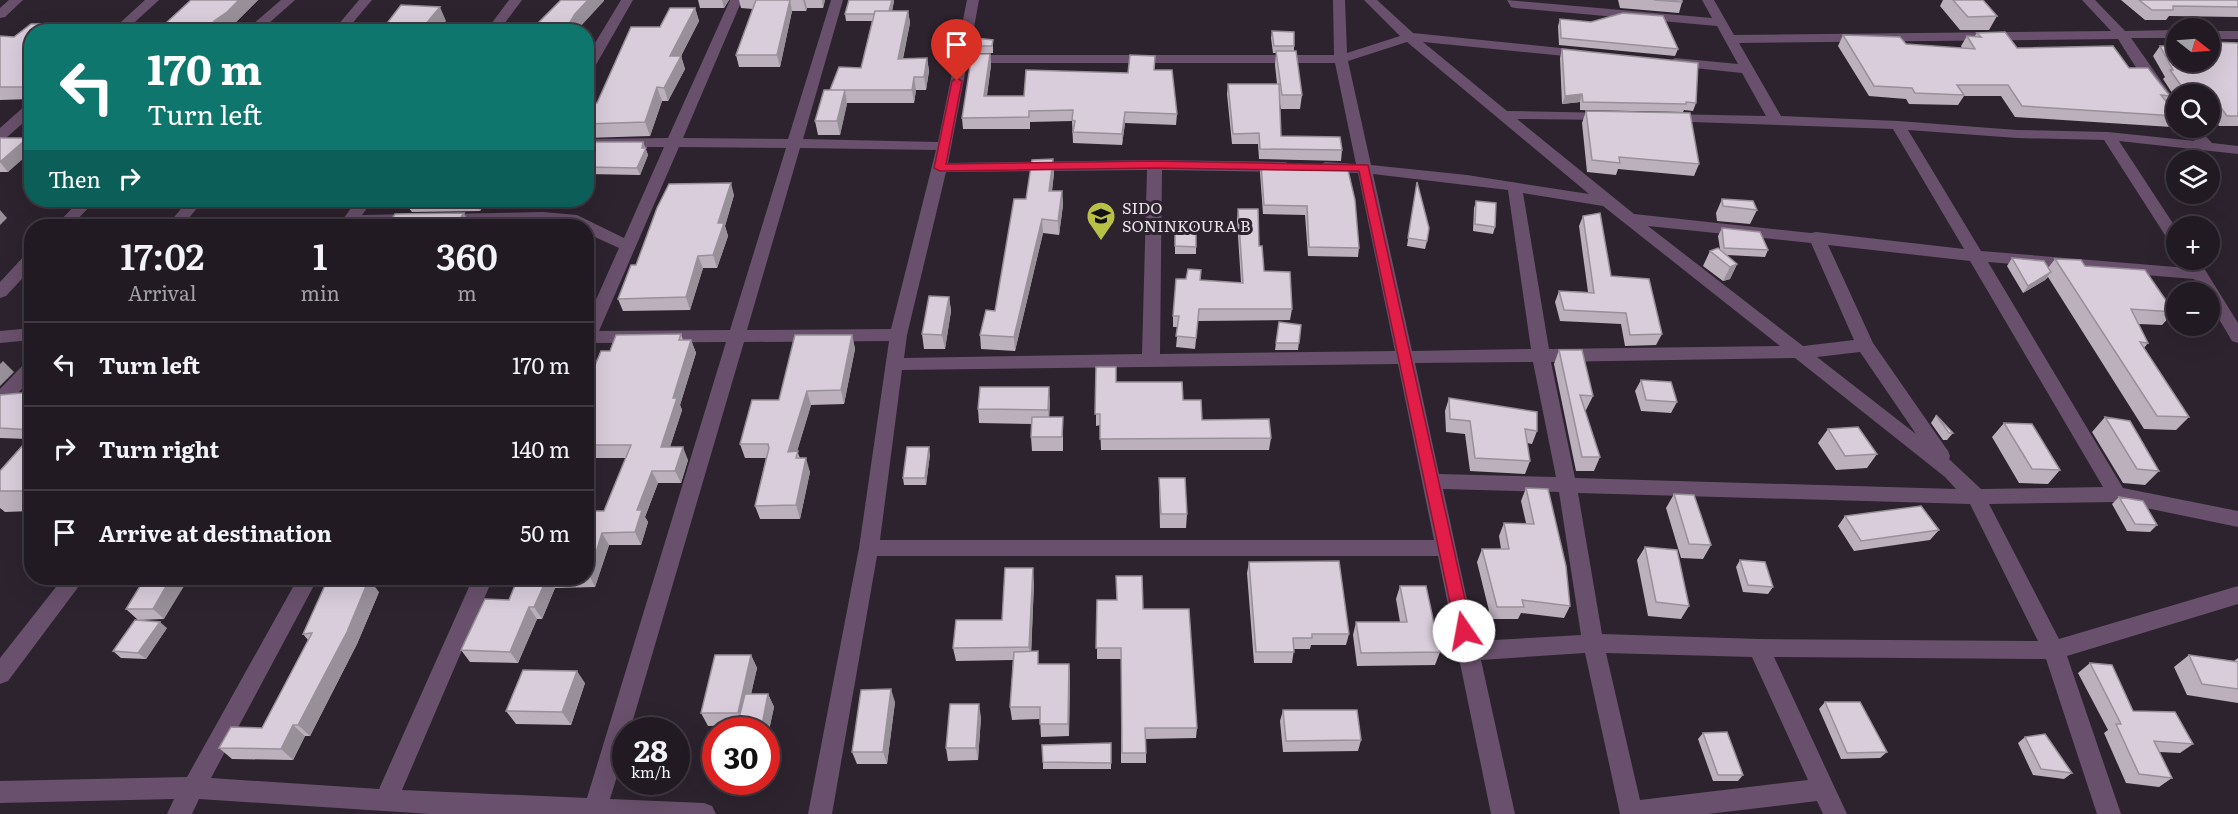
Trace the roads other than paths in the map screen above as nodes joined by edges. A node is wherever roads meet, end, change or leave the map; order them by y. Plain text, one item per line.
1 (17, 0) edge
2 (153, 0) edge
3 (289, 0) edge
4 (366, 0) edge
5 (516, 0) edge
6 (627, 0) edge
7 (736, 0) edge
8 (837, 0) edge
9 (972, 0) edge
10 (1339, 0) edge
11 (1370, 0) edge
12 (1514, 0) edge
13 (1708, 0) edge
14 (2088, 0) edge
15 (0, 14) edge
16 (1721, 23) junction
17 (125, 24) edge
18 (260, 24) edge
19 (345, 24) edge
20 (497, 24) edge
21 (2121, 34) junction
22 (2166, 34) edge
23 (2220, 35) edge
24 (2238, 35) edge
25 (1409, 37) junction
26 (1730, 39) junction
27 (1596, 55) edge
28 (594, 56) edge
29 (1341, 58) junction
30 (962, 59) junction
31 (1666, 62) edge
32 (1748, 69) junction
33 (2166, 98) edge
34 (24, 114) edge
35 (1503, 115) junction
36 (1622, 117) edge
37 (1658, 117) edge
38 (1776, 120) junction
39 (1898, 125) junction
40 (0, 136) edge
41 (2108, 136) junction
42 (2200, 138) edge
43 (0, 141) edge
44 (21, 141) edge
45 (675, 142) junction
46 (594, 143) edge
47 (792, 143) junction
48 (943, 146) junction
49 (2208, 147) junction
50 (2238, 150) edge
51 (1155, 165) junction
52 (940, 168) junction
53 (1364, 168) junction
54 (1515, 188) junction
55 (1609, 203) junction
56 (81, 207) edge
57 (190, 207) edge
58 (69, 219) edge
59 (180, 219) edge
60 (513, 219) edge
61 (566, 219) edge
62 (1630, 219) junction
63 (2166, 224) edge
64 (594, 231) edge
65 (1816, 237) junction
66 (629, 246) junction
67 (1976, 256) junction
68 (2197, 270) edge
69 (2200, 274) junction
70 (16, 275) edge
71 (0, 292) edge
72 (594, 324) edge
73 (24, 335) edge
74 (735, 335) junction
75 (898, 335) junction
76 (0, 337) edge
77 (2238, 337) edge
78 (594, 339) edge
79 (1865, 345) junction
80 (1802, 352) junction
81 (1540, 356) junction
82 (1405, 358) junction
83 (1151, 360) junction
84 (894, 364) junction
85 (24, 375) edge
86 (0, 401) edge
87 (1952, 472) junction
88 (1431, 480) junction
89 (1567, 485) junction
90 (2117, 494) junction
91 (1976, 497) junction
92 (2238, 519) edge
93 (869, 548) junction
94 (1446, 548) junction
95 (70, 585) edge
96 (304, 585) edge
97 (480, 585) edge
98 (2238, 595) edge
99 (1593, 643) junction
100 (1759, 648) junction
101 (2054, 650) junction
102 (1468, 651) junction
103 (0, 674) edge
104 (194, 788) junction
105 (1824, 789) junction
106 (0, 792) edge
107 (386, 801) junction
108 (596, 808) junction
109 (1631, 813) edge
110 (179, 814) edge
111 (704, 814) edge
112 (820, 814) edge
113 (1503, 814) edge
114 (1835, 814) edge
115 (2109, 814) edge
116 (2114, 814) edge

1 - 15 street
2 - 17 street
3 - 18 street
4 - 19 street
5 - 20 street
6 - 28 street
7 - 45 street
8 - 47 street
9 - 30 street
10 - 29 street
11 - 25 street
12 - 16 street
13 - 16 street
14 - 21 street
16 - 26 street
21 - 22 street
21 - 26 street
21 - 33 street
23 - 24 street
25 - 27 street
25 - 29 street
25 - 35 street
26 - 32 street
29 - 30 street
29 - 53 street
30 - 48 street
31 - 32 street
32 - 38 street
34 - 40 street
35 - 36 street
35 - 55 street
37 - 38 street
38 - 39 street
39 - 41 street
39 - 67 street
41 - 49 street
41 - 63 street
42 - 49 street
43 - 44 street
45 - 46 street
45 - 47 street
45 - 66 street
47 - 48 street
47 - 74 street
48 - 52 street
49 - 50 street
51 - 52 street
51 - 53 street
51 - 83 street
52 - 75 street
53 - 54 street
53 - 82 street
54 - 55 street
54 - 81 street
55 - 62 street
56 - 58 street
57 - 59 street
60 - 61 street
62 - 65 street
62 - 80 street
64 - 66 street
65 - 67 street
65 - 79 street
66 - 72 street
67 - 69 street
67 - 90 street
68 - 69 street
69 - 77 street
70 - 71 street
73 - 76 street
74 - 75 street
74 - 78 street
74 - 108 street
75 - 84 street
79 - 80 street
79 - 87 street
80 - 81 street
80 - 87 street
81 - 82 street
81 - 89 street
82 - 83 street
82 - 88 street
83 - 84 street
84 - 93 street
85 - 86 street
87 - 91 street
88 - 89 street
88 - 94 street
89 - 91 street
89 - 99 street
90 - 91 street
90 - 92 street
91 - 101 street
93 - 94 street
93 - 112 street
94 - 102 street
95 - 103 street
96 - 104 street
97 - 107 street
98 - 101 street
99 - 100 street
99 - 102 street
99 - 109 street
100 - 101 street
100 - 105 street
101 - 115 street
102 - 113 street
104 - 106 street
104 - 107 street
104 - 110 street
105 - 109 street
105 - 114 street
107 - 108 street
108 - 111 street
115 - 116 street

